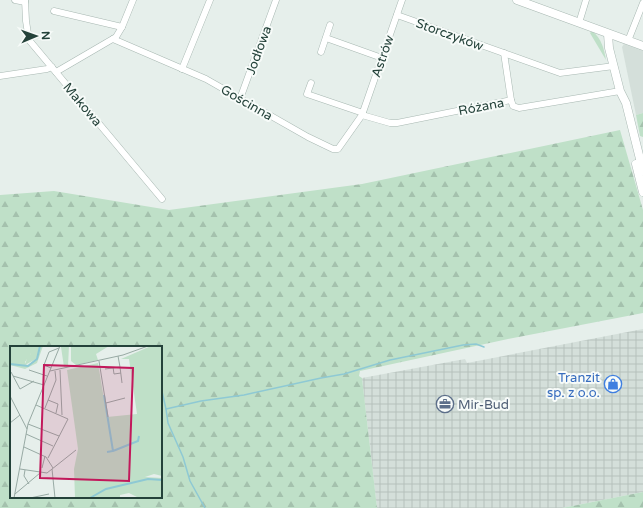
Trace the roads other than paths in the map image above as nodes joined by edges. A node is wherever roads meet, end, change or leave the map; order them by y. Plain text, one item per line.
1 (15, 0) edge
2 (133, 0) edge
3 (210, 0) edge
4 (276, 0) edge
5 (400, 0) edge
6 (517, 0) edge
7 (586, 0) edge
8 (25, 1) edge
9 (531, 3) edge
10 (643, 3) edge
11 (54, 11) dead end
12 (397, 15) junction
13 (579, 23) junction
14 (330, 26) dead end
15 (122, 27) junction
16 (608, 34) junction
17 (326, 38) junction
18 (113, 39) junction
19 (628, 41) junction
20 (643, 46) edge
21 (322, 52) dead end
22 (504, 53) junction
23 (382, 58) junction
24 (614, 66) junction
25 (54, 69) junction
26 (182, 69) junction
27 (0, 76) edge
28 (311, 83) dead end
29 (620, 91) junction
30 (240, 99) junction
31 (511, 100) junction
32 (363, 114) junction
33 (643, 170) edge
34 (643, 192) edge
35 (162, 199) dead end

1 - 8 street
2 - 15 street
3 - 26 street
4 - 30 street, Jodłowa
5 - 12 street, Astrów
6 - 9 street
7 - 13 street
8 - 25 street, Makowa
9 - 13 street
10 - 19 street
11 - 15 street
12 - 22 street, Storczyków
12 - 23 street, Astrów
13 - 16 street
14 - 17 street
15 - 18 street
16 - 19 street
16 - 24 street
17 - 21 street
17 - 23 street
18 - 25 street
18 - 26 street, Gościnna
19 - 20 street
22 - 24 street, Storczyków
22 - 31 street
23 - 32 street, Astrów
24 - 29 street
25 - 27 street
25 - 35 street, Makowa
26 - 30 street, Gościnna
28 - 32 street, Różana
29 - 31 street, Różana
29 - 33 street
29 - 34 street
30 - 32 street, Gościnna
31 - 32 street, Różana

